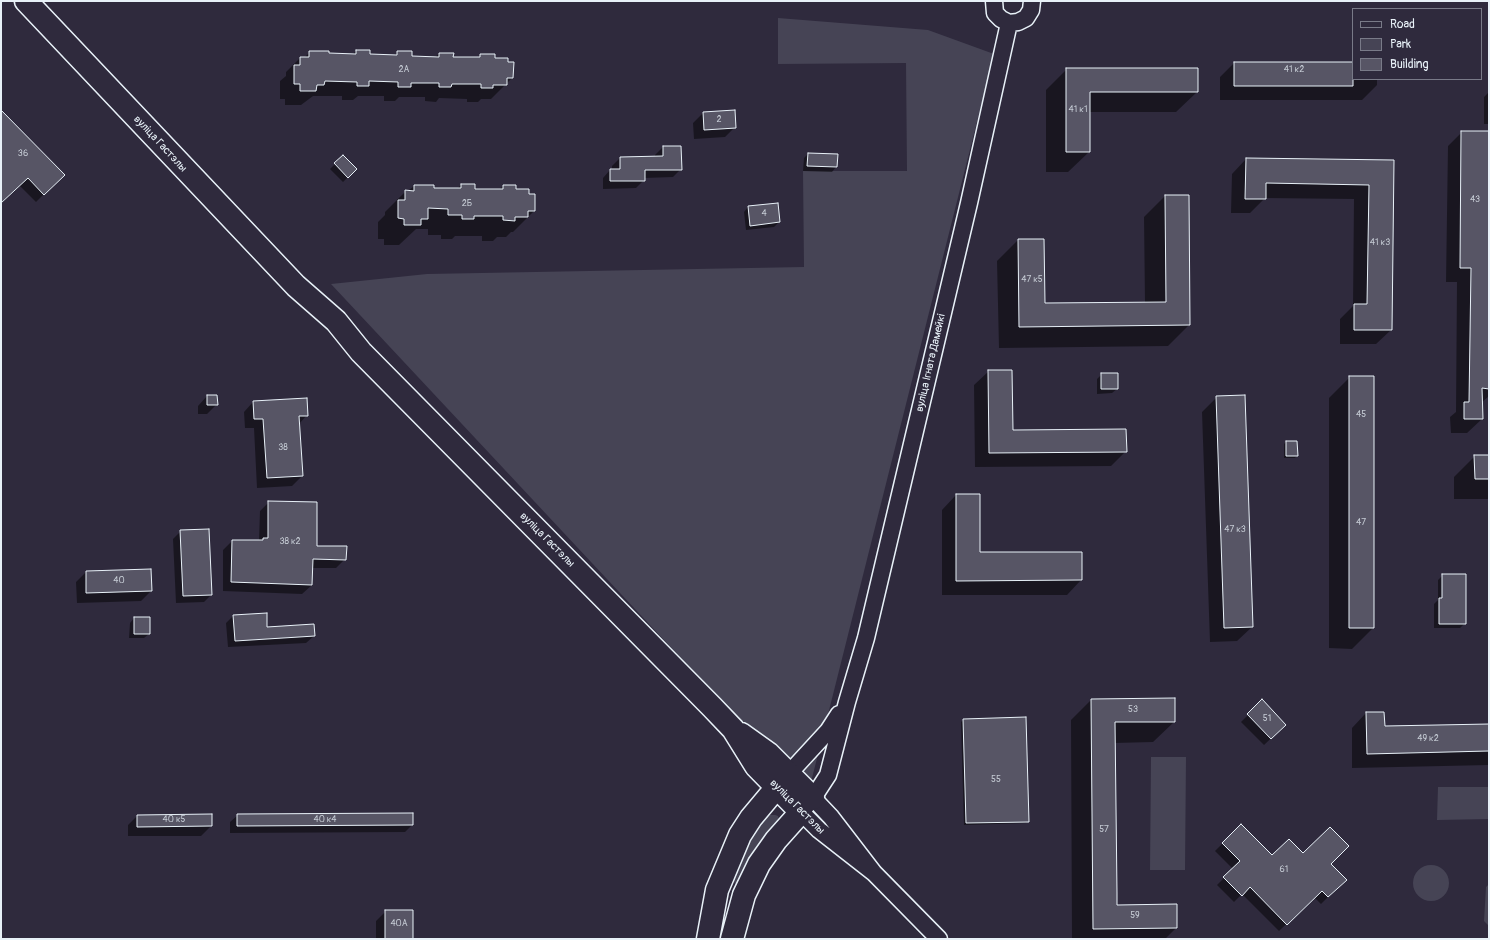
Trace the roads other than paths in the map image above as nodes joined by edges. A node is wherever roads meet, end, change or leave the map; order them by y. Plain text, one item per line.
1 (26, 1) edge
2 (994, 1) edge
3 (1037, 1) edge
4 (1009, 23) junction
5 (847, 702) junction
6 (782, 780) junction
7 (807, 805) junction
8 (708, 939) edge
9 (732, 939) edge
10 (939, 939) edge

1 - 6 main road, вуліца Гастэлы
2 - 4 street
3 - 4 street
4 - 5 street, вуліца Ігната Дамейкі
5 - 6 street, вуліца Ігната Дамейкі
5 - 7 street, вуліца Ігната Дамейкі
6 - 7 main road, вуліца Гастэлы
6 - 8 main road
7 - 9 main road
7 - 10 street, вуліца Гастэлы

